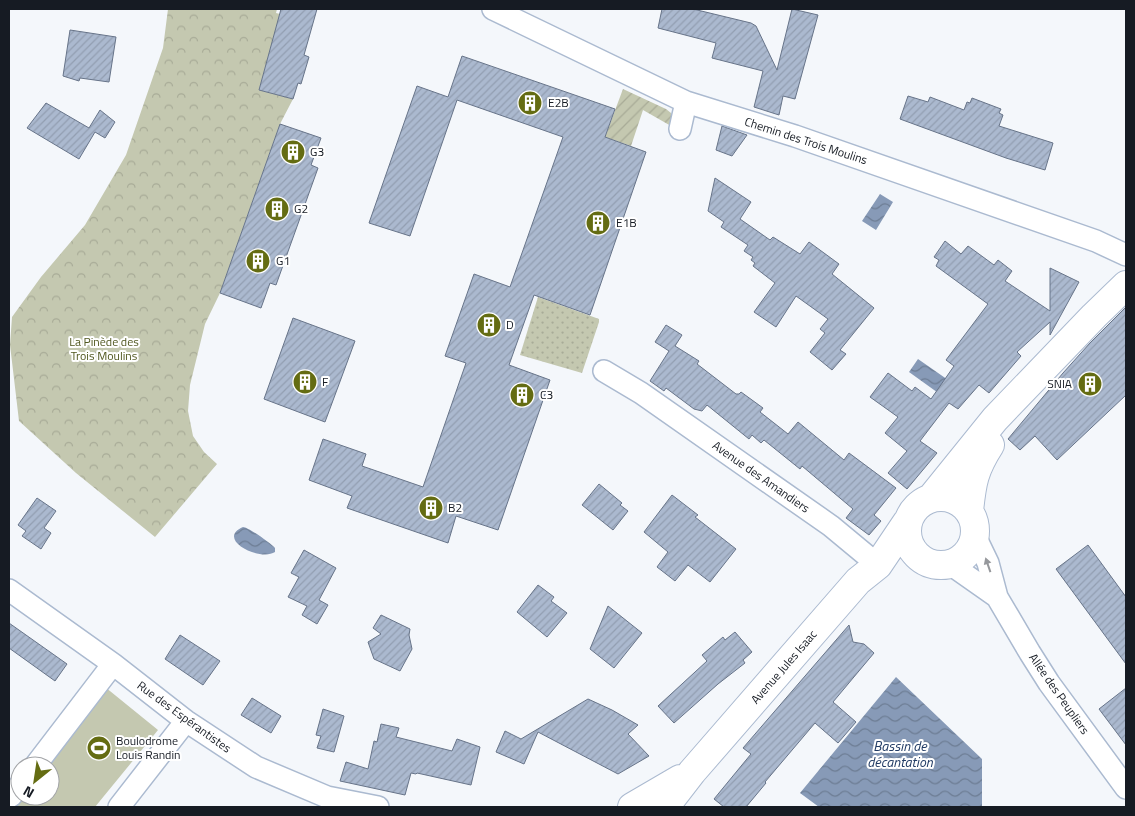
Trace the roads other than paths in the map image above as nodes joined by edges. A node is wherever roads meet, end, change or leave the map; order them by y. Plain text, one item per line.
1 (493, 9) edge
2 (686, 102) junction
3 (680, 129) dead end
4 (1126, 255) edge
5 (1126, 286) edge
6 (1044, 368) junction
7 (604, 372) dead end
8 (932, 497) junction
9 (907, 522) junction
10 (972, 523) junction
11 (919, 558) junction
12 (950, 564) junction
13 (878, 565) junction
14 (9, 590) edge
15 (997, 597) junction
16 (113, 664) junction
17 (186, 721) junction
18 (43, 756) edge
19 (692, 772) junction
20 (1126, 788) edge
21 (119, 807) edge
22 (378, 807) edge
23 (632, 807) edge
24 (665, 807) edge

1 - 2 street, Chemin des Trois Moulins
2 - 3 street
2 - 4 street, Chemin des Trois Moulins
5 - 6 main road
6 - 8 main road
6 - 10 main road
7 - 13 street, Avenue des Amandiers
8 - 9 main road
8 - 10 main road
9 - 11 main road
9 - 13 main road, Avenue Jules Isaac
10 - 12 main road
15 -> 10 street, Allée des Peupliers
11 - 12 main road
11 - 13 main road, Avenue Jules Isaac
12 - 15 street, Allée des Peupliers
13 - 19 main road, Avenue Jules Isaac
14 - 16 street, Rue des Espérantistes
15 - 20 street, Allée des Peupliers
16 - 17 street, Rue des Espérantistes
16 - 18 street
17 - 21 street
17 - 22 street, Rue des Espérantistes
19 - 23 main road, Avenue Jules Isaac
19 - 24 main road, Avenue Jules Isaac

